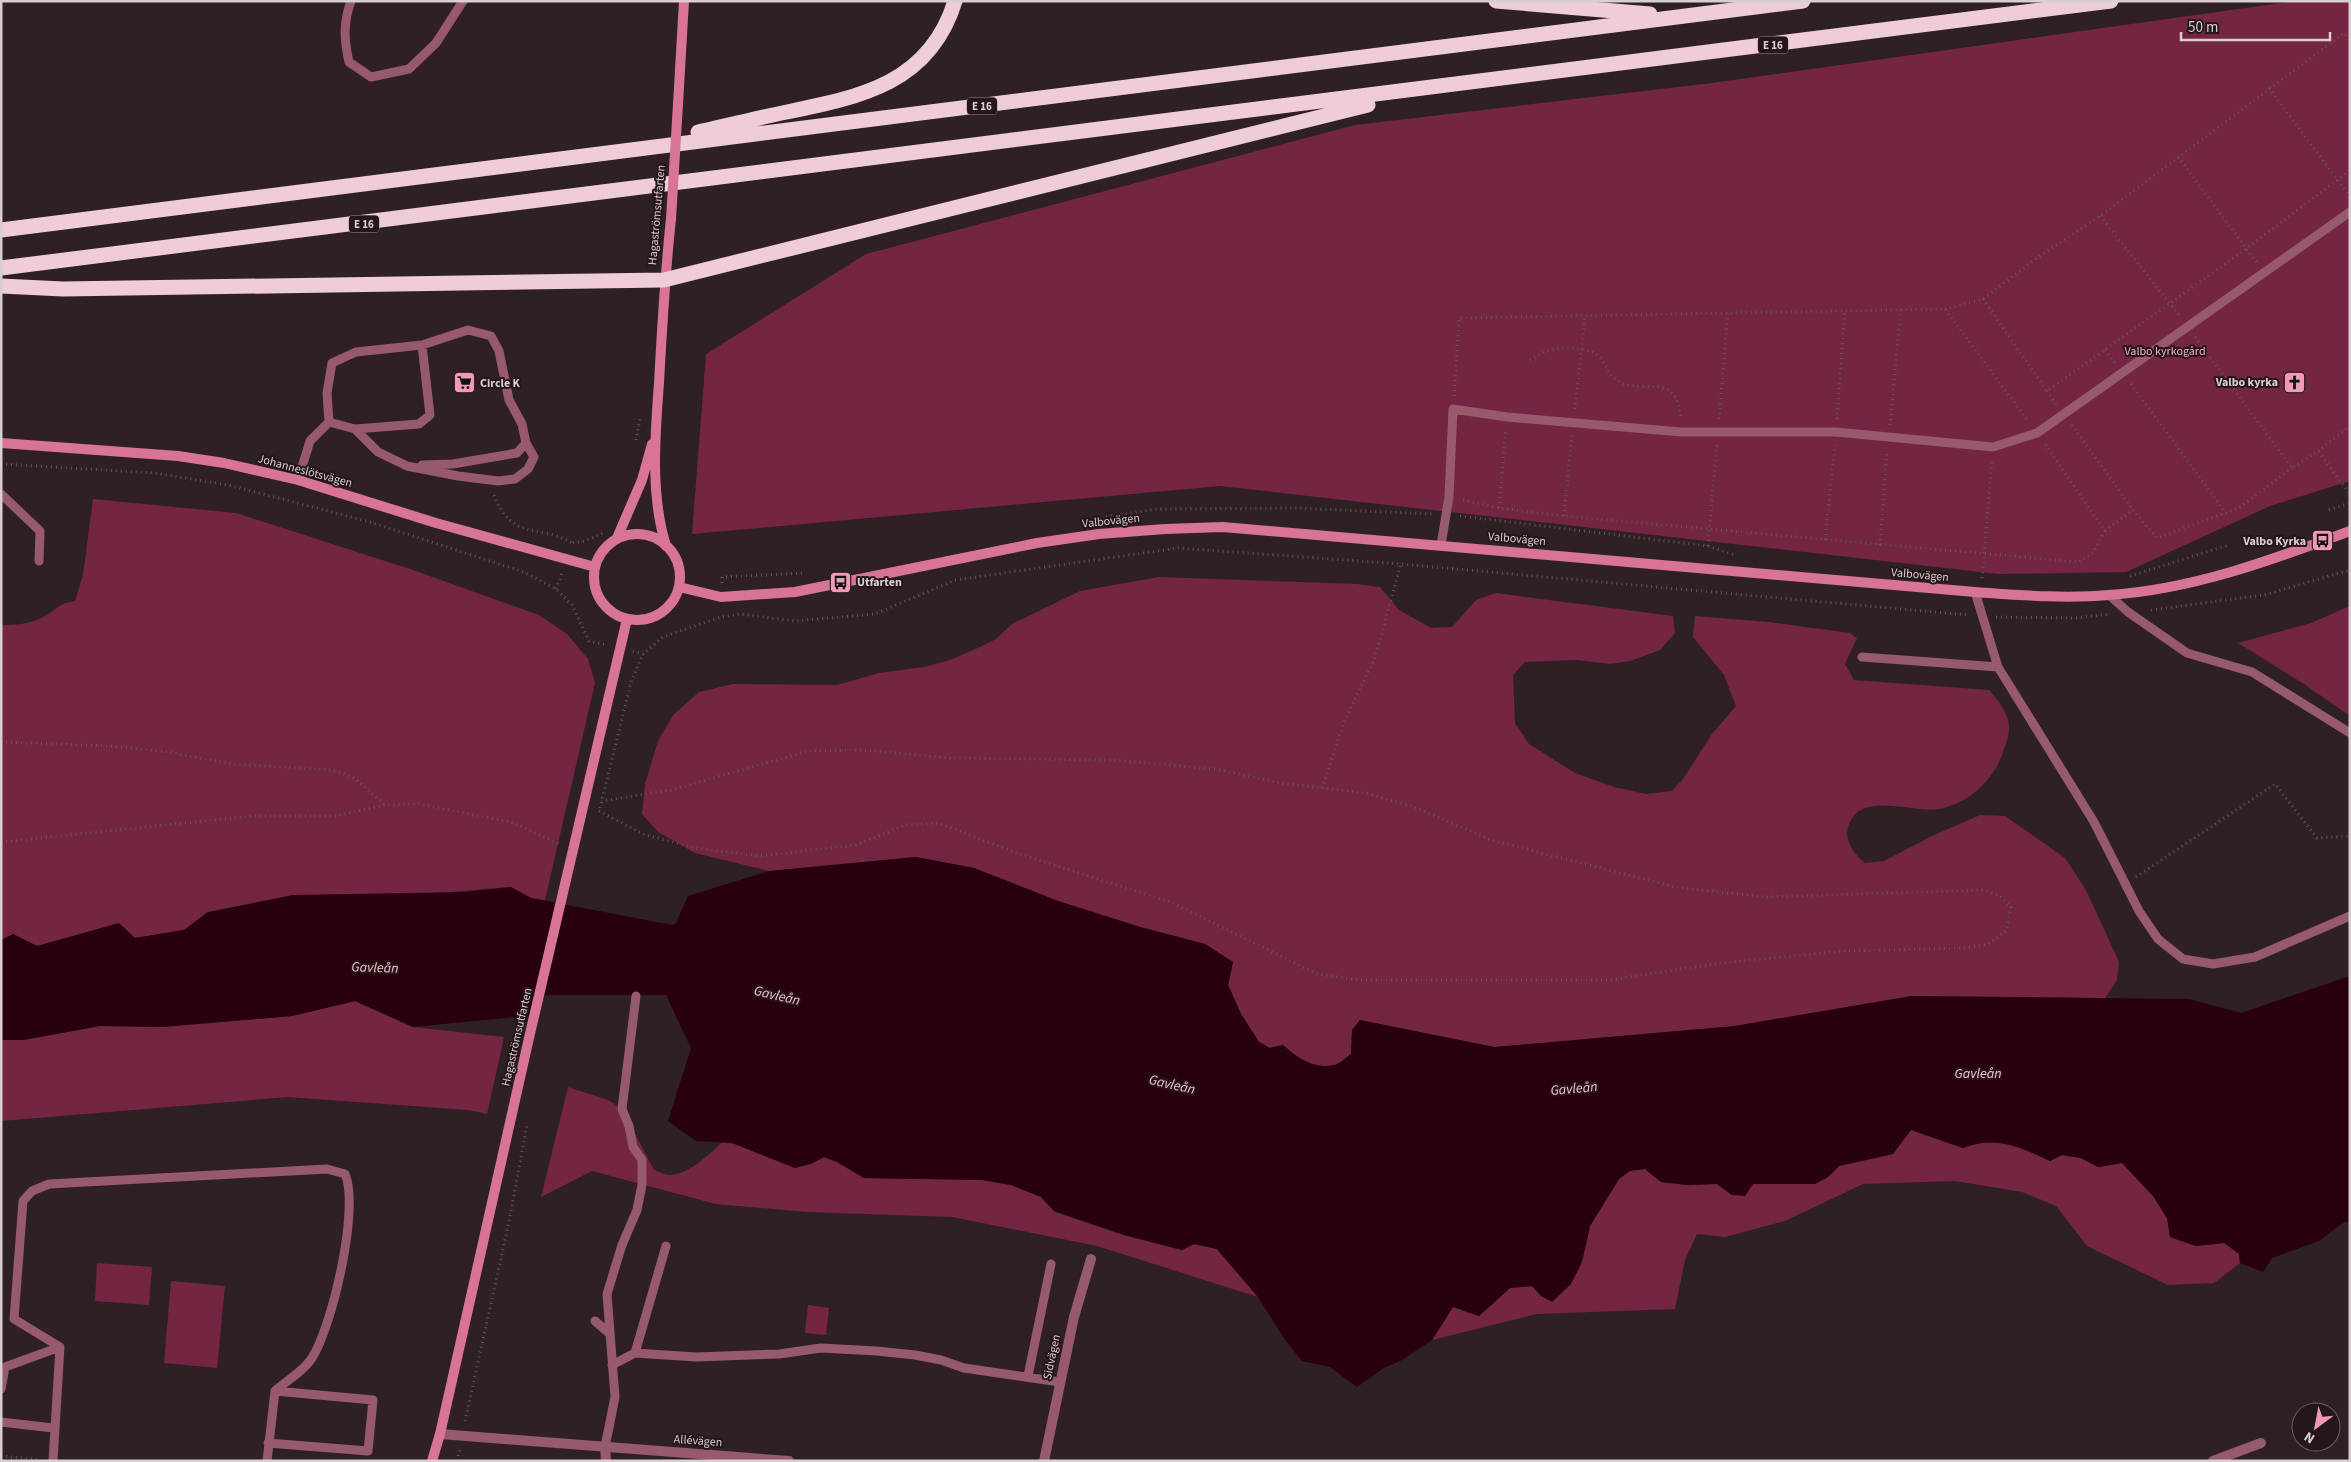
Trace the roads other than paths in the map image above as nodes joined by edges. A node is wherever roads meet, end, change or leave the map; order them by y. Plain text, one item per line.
1 (351, 1) edge
2 (463, 1) edge
3 (684, 1) edge
4 (955, 1) edge
5 (1496, 1) edge
6 (1803, 1) edge
7 (2111, 1) edge
8 (1681, 16) junction
9 (1435, 88) junction
10 (611, 152) junction
11 (2350, 212) edge
12 (1, 230) edge
13 (1, 268) edge
14 (664, 280) junction
15 (1, 286) edge
16 (422, 345) junction
17 (329, 422) junction
18 (355, 429) junction
19 (656, 431) junction
20 (1, 443) edge
21 (526, 443) junction
22 (406, 466) junction
23 (298, 480) junction
24 (1, 494) edge
25 (2350, 531) edge
26 (618, 538) junction
27 (1441, 545) junction
28 (666, 546) junction
29 (39, 561) dead end
30 (595, 567) junction
31 (679, 587) junction
32 (1975, 592) junction
33 (2109, 596) junction
34 (627, 619) junction
35 (1862, 657) dead end
36 (1998, 667) junction
37 (2350, 733) edge
38 (2350, 916) edge
39 (636, 996) dead end
40 (666, 1246) dead end
41 (1091, 1259) dead end
42 (1051, 1264) dead end
43 (595, 1321) dead end
44 (609, 1333) junction
45 (60, 1347) junction
46 (635, 1353) junction
47 (612, 1365) junction
48 (1028, 1376) junction
49 (1060, 1382) junction
50 (1, 1389) edge
51 (275, 1391) junction
52 (1, 1422) edge
53 (53, 1428) junction
54 (440, 1434) junction
55 (268, 1443) junction
56 (2261, 1444) dead end
57 (605, 1447) junction
58 (53, 1461) edge
59 (267, 1461) edge
60 (432, 1461) edge
61 (606, 1461) edge
62 (789, 1461) edge
63 (1044, 1461) edge
64 (2213, 1461) edge

1 - 2 lane
3 - 14 main road, Hagaströmsutfarten, bridge
4 - 10 highway
5 - 8 highway
6 - 8 highway, E 16
7 - 9 highway, E 16
8 - 10 highway, E 16
9 - 13 highway, E 16
9 - 14 highway
10 - 12 highway, E 16
11 - 27 lane
14 - 15 highway
14 - 19 main road, Hagaströmsutfarten
16 - 17 lane
16 - 18 lane
16 - 21 lane
17 - 18 lane
17 - 23 lane
18 - 22 lane
19 - 26 main road, Hagaströmsutfarten
19 - 28 main road, Hagaströmsutfarten
20 - 23 main road, Johanneslötsvägen
21 - 22 lane
21 - 22 lane
23 - 30 main road, Johanneslötsvägen
24 - 29 lane
25 - 33 main road, Valbovägen
26 - 28 main road
26 - 30 main road, Hagaströmsutfarten
27 - 31 main road, Valbovägen
27 - 32 main road, Valbovägen
28 - 31 main road, Hagaströmsutfarten
30 - 34 main road
31 - 34 main road
32 - 33 main road, Valbovägen
32 - 36 lane
33 - 37 lane
34 - 54 main road, Hagaströmsutfarten
35 - 36 lane
36 - 38 lane
39 - 44 lane
40 - 46 lane
41 - 49 street, Sidvägen
42 - 48 lane
43 - 44 lane
44 - 47 lane
45 - 50 lane
45 - 51 lane
45 - 53 lane
46 - 47 lane
46 - 48 lane
47 - 57 lane
48 - 49 lane
49 - 63 street, Sidvägen
51 - 55 lane
51 - 55 lane
52 - 53 lane
53 - 58 lane
54 - 57 street, Allévägen
54 - 60 main road, Hagaströmsutfarten
55 - 59 lane
56 - 64 street
57 - 61 street
57 - 62 street, Allévägen

